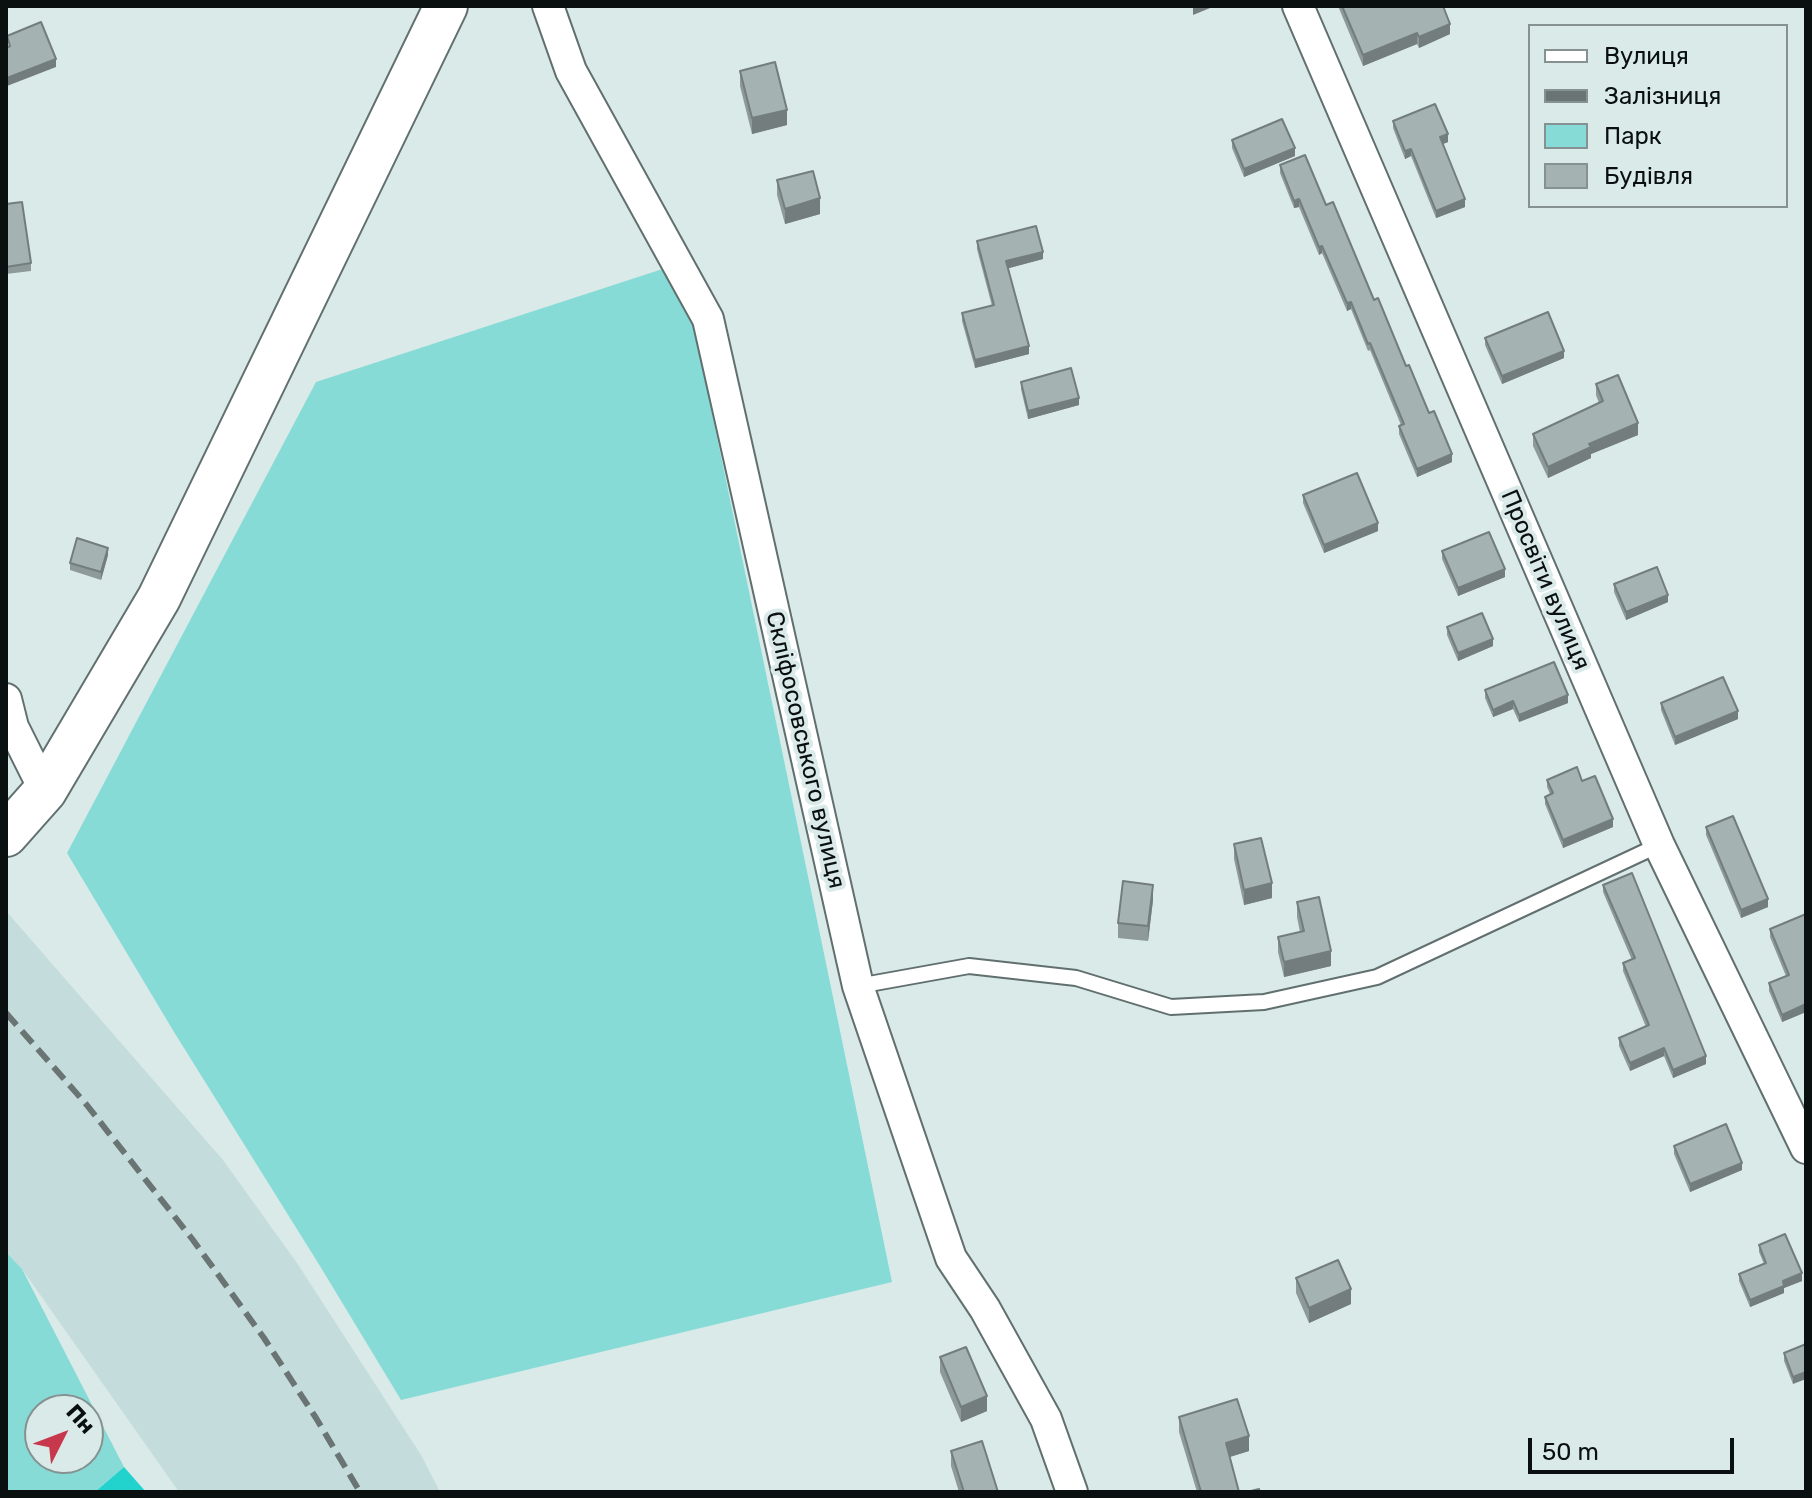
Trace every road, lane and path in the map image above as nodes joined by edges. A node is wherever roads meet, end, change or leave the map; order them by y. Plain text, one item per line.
1 (446, 6) edge
2 (548, 6) edge
3 (1298, 6) edge
4 (6, 699) edge
5 (45, 791) junction
6 (6, 835) edge
7 (1659, 845) junction
8 (858, 986) junction
9 (1806, 1148) edge
10 (1072, 1492) edge

1 - 5 main road
2 - 8 street, Скліфосовського вулиця
3 - 7 street, Просвіти вулиця
4 - 5 street
5 - 6 main road
7 - 8 lane
7 - 9 street, Просвіти вулиця
8 - 10 street, Скліфосовського вулиця

